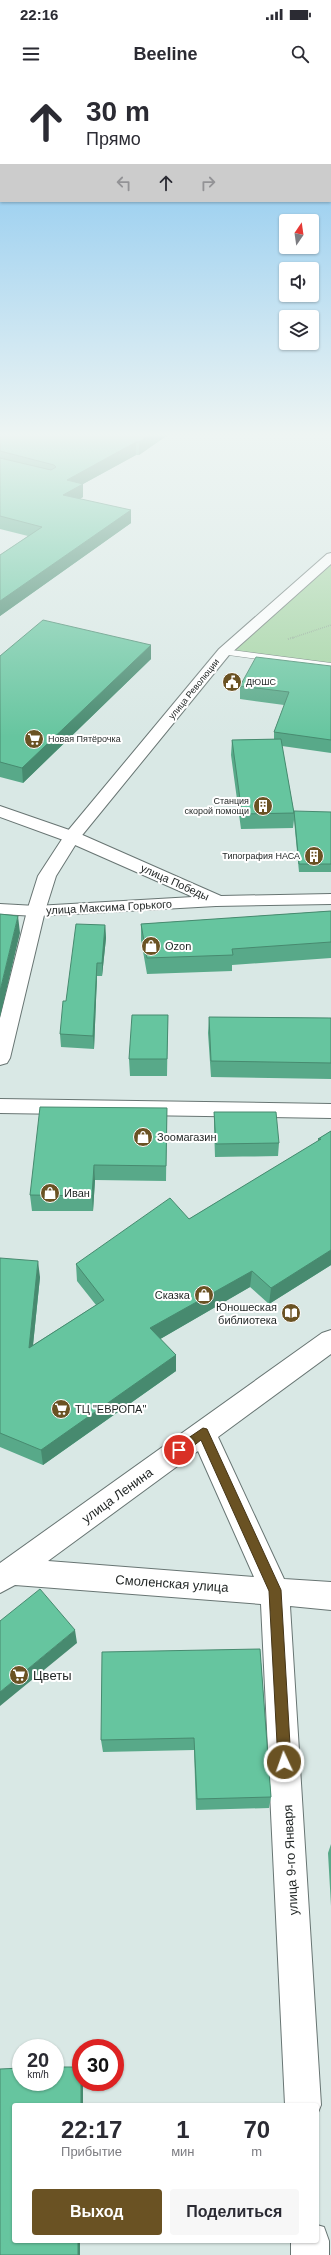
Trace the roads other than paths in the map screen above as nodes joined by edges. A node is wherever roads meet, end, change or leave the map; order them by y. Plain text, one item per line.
1 (331, 557) edge
2 (224, 652) junction
3 (331, 666) edge
4 (0, 811) edge
5 (72, 837) junction
6 (331, 899) edge
7 (218, 901) junction
8 (0, 909) edge
9 (36, 911) junction
10 (0, 1058) edge
11 (0, 1106) edge
12 (331, 1111) edge
13 (331, 1340) edge
14 (203, 1433) junction
15 (6, 1576) edge
16 (275, 1590) junction
17 (331, 1596) edge
18 (302, 2103) edge
19 (310, 2243) edge
20 (310, 2255) edge

1 - 2 street, улица Революции
2 - 3 lane
2 - 5 street, улица Революции
4 - 5 street, улица Победы
5 - 7 street, улица Победы
5 - 9 street, улица Революции
6 - 7 street, улица Победы
7 - 9 street, улица Максима Горького
8 - 9 street, улица Максима Горького
9 - 10 street, улица Революции
11 - 12 street
13 - 14 street, улица Ленина
14 - 15 street, улица Ленина
14 - 16 street
15 - 16 street, Смоленская улица
16 - 17 street, Смоленская улица
16 - 18 street, улица 9-го Января
19 - 20 street

